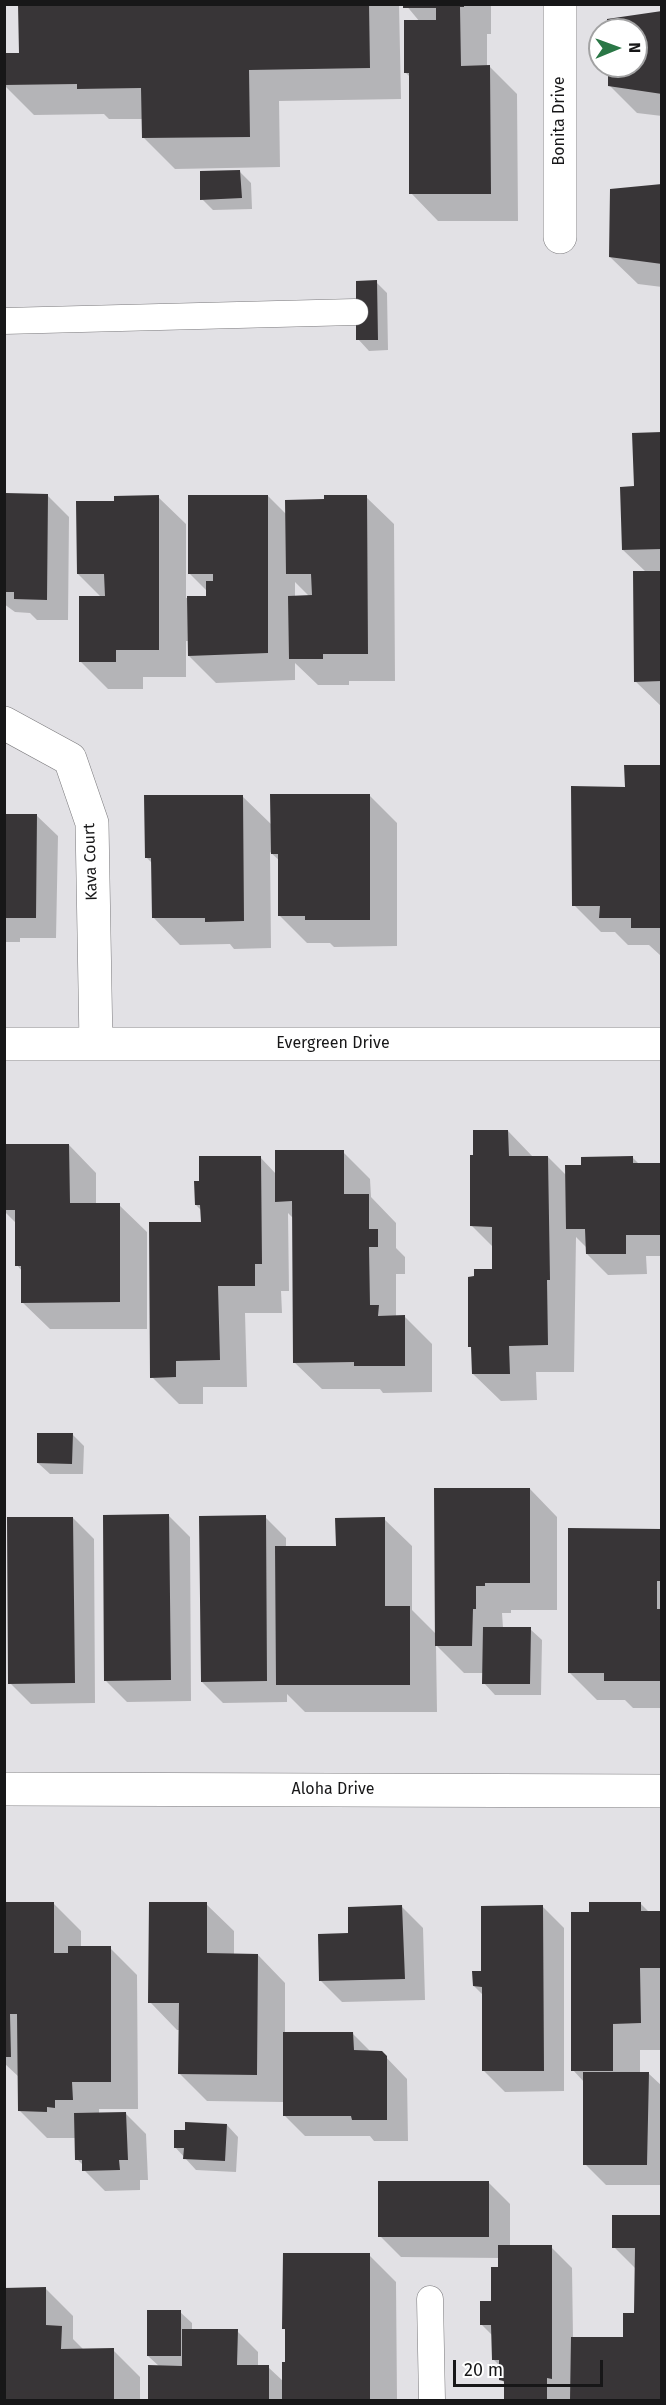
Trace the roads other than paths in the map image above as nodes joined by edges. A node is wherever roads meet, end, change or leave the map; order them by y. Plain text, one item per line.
1 (560, 4) edge
2 (560, 237) dead end
3 (355, 312) dead end
4 (4, 321) edge
5 (4, 723) edge
6 (4, 1044) edge
7 (96, 1044) junction
8 (662, 1044) edge
9 (4, 1790) edge
10 (662, 1791) edge
11 (430, 2299) dead end
12 (432, 2400) edge

1 - 2 street, Bonita Drive
3 - 4 lane
5 - 7 street, Kava Court
6 - 7 street, Evergreen Drive
7 - 8 street, Evergreen Drive
9 - 10 street, Aloha Drive
11 - 12 lane

